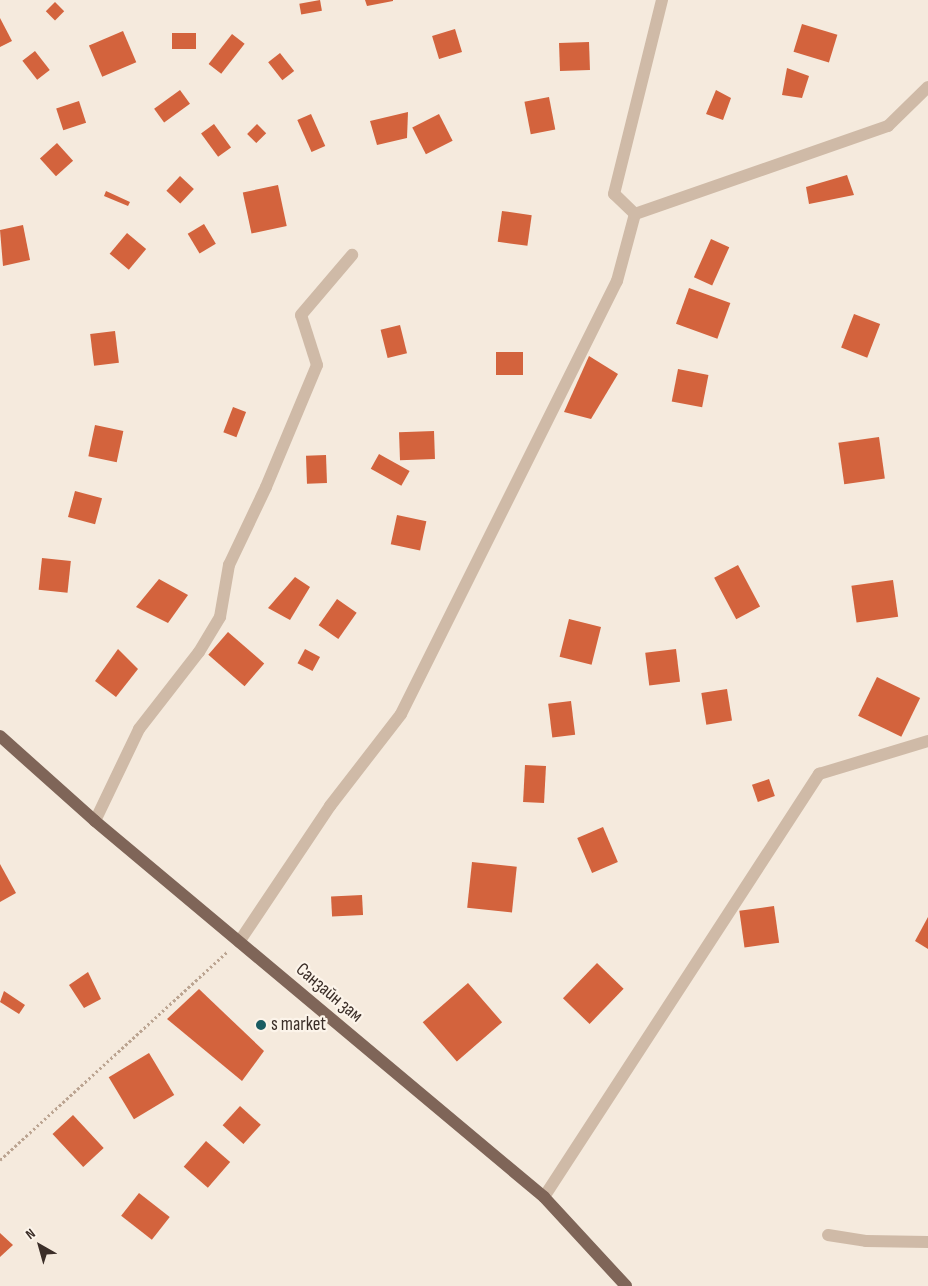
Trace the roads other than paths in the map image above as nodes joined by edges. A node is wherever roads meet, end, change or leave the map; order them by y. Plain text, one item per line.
1 (662, 0) edge
2 (928, 88) edge
3 (634, 214) junction
4 (352, 255) dead end
5 (0, 736) edge
6 (928, 741) edge
7 (95, 820) junction
8 (238, 942) junction
9 (544, 1197) junction
10 (828, 1235) dead end
11 (928, 1242) edge
12 (626, 1286) edge

1 - 3 street
2 - 3 street
3 - 8 street
4 - 7 street
5 - 7 main road, Санзайн зам
6 - 9 street
7 - 8 main road, Санзайн зам
8 - 9 main road, Санзайн зам
9 - 12 main road, Санзайн зам
10 - 11 street

